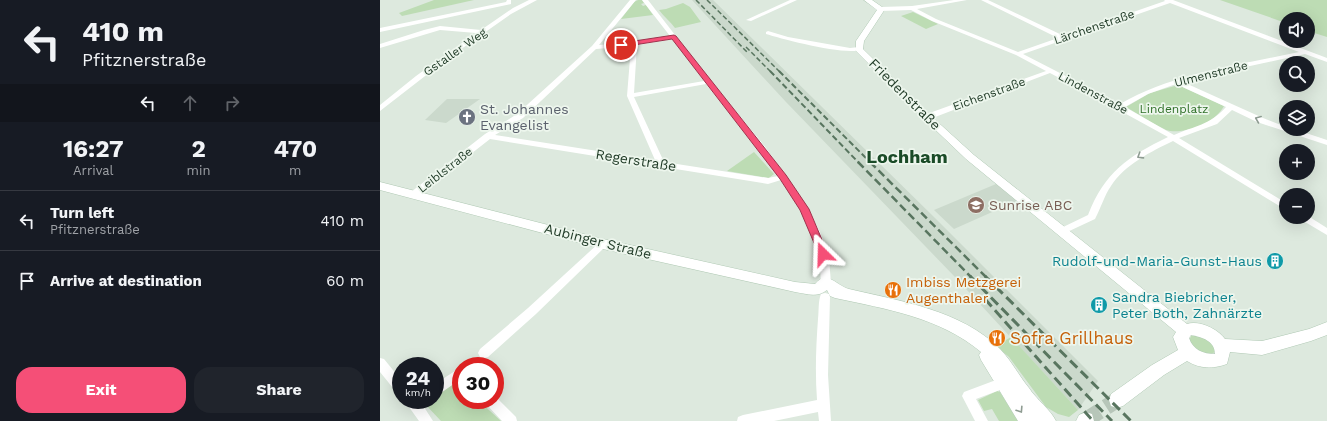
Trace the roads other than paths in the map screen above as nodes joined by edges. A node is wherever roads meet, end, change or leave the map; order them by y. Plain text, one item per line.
1 (534, 0) edge
2 (633, 0) edge
3 (645, 0) edge
4 (794, 0) edge
5 (867, 0) edge
6 (964, 0) edge
7 (984, 0) edge
8 (1169, 1) edge
9 (509, 2) dead end
10 (912, 8) junction
11 (881, 9) junction
12 (749, 20) dead end
13 (380, 30) edge
14 (483, 32) junction
15 (768, 33) dead end
16 (674, 37) junction
17 (1063, 38) junction
18 (634, 44) junction
19 (380, 46) edge
20 (594, 47) junction
21 (860, 49) junction
22 (1306, 52) junction
23 (1018, 54) junction
24 (1327, 60) edge
25 (1051, 71) junction
26 (707, 82) junction
27 (1177, 82) junction
28 (630, 96) junction
29 (1120, 107) junction
30 (1230, 107) junction
31 (380, 109) edge
32 (927, 117) junction
33 (1279, 126) edge
34 (488, 136) junction
35 (1307, 136) edge
36 (1174, 138) junction
37 (1327, 143) edge
38 (661, 164) junction
39 (783, 177) junction
40 (380, 186) edge
41 (414, 194) junction
42 (1279, 202) edge
43 (1314, 224) edge
44 (1062, 231) junction
45 (1327, 232) edge
46 (603, 244) junction
47 (826, 291) junction
48 (1327, 328) edge
49 (1185, 331) junction
50 (978, 341) junction
51 (1221, 345) junction
52 (1188, 352) junction
53 (484, 353) dead end
54 (381, 364) edge
55 (392, 378) edge
56 (1004, 383) junction
57 (1117, 400) tunnel mouth
58 (823, 405) junction
59 (420, 409) edge
60 (499, 409) edge
61 (427, 421) edge
62 (511, 421) edge
63 (743, 421) edge
64 (825, 421) edge
65 (982, 421) edge
66 (1028, 421) edge
67 (1047, 421) edge

1 - 14 street, Gstaller Weg
2 - 20 street, Leiblstraße
3 - 16 street
4 - 12 street
5 - 11 street
6 - 10 street
7 - 17 street
8 - 17 street, Lärchenstraße
8 - 22 street
9 - 13 street
10 - 11 street
10 - 23 street, Lindenstraße
11 - 21 street, Friedenstraße
14 - 19 street
14 - 31 street, Gstaller Weg
15 - 21 street
16 - 18 street
16 - 26 street
17 - 23 street, Lärchenstraße
18 - 20 street
18 - 28 street
20 - 34 street, Leiblstraße
21 - 32 street, Friedenstraße
22 - 24 street
22 - 27 street, Ulmenstraße
23 - 25 street, Lindenstraße
25 - 29 street, Lindenstraße
25 - 32 street, Eichenstraße
26 - 28 street
26 - 39 street
27 - 29 street, Ulmenstraße
27 - 30 street
28 - 38 street
29 - 36 street, Lindenstraße
33 -> 30 street
30 - 36 street
32 - 44 street, Friedenstraße
34 - 38 street, Regerstraße
34 - 41 street, Leiblstraße
35 - 37 street
36 - 42 street, Lindenstraße
36 -> 44 street
38 - 39 street, Regerstraße
39 - 47 street
40 - 41 street, Aubinger Straße
41 - 46 street, Aubinger Straße
43 - 45 street
44 - 49 street, Friedenstraße
46 - 47 street, Aubinger Straße
46 - 53 street
47 - 50 street, Aubinger Straße
47 - 58 street
48 - 51 street
49 - 51 street
49 - 52 street
50 - 56 street, Aubinger Straße
50 - 67 street, Aubinger Straße
51 - 52 street
52 - 57 street
54 - 55 street
56 - 65 street
56 -> 66 street, Aubinger Straße
58 - 63 street
58 - 64 street
59 - 61 street
60 - 62 street

